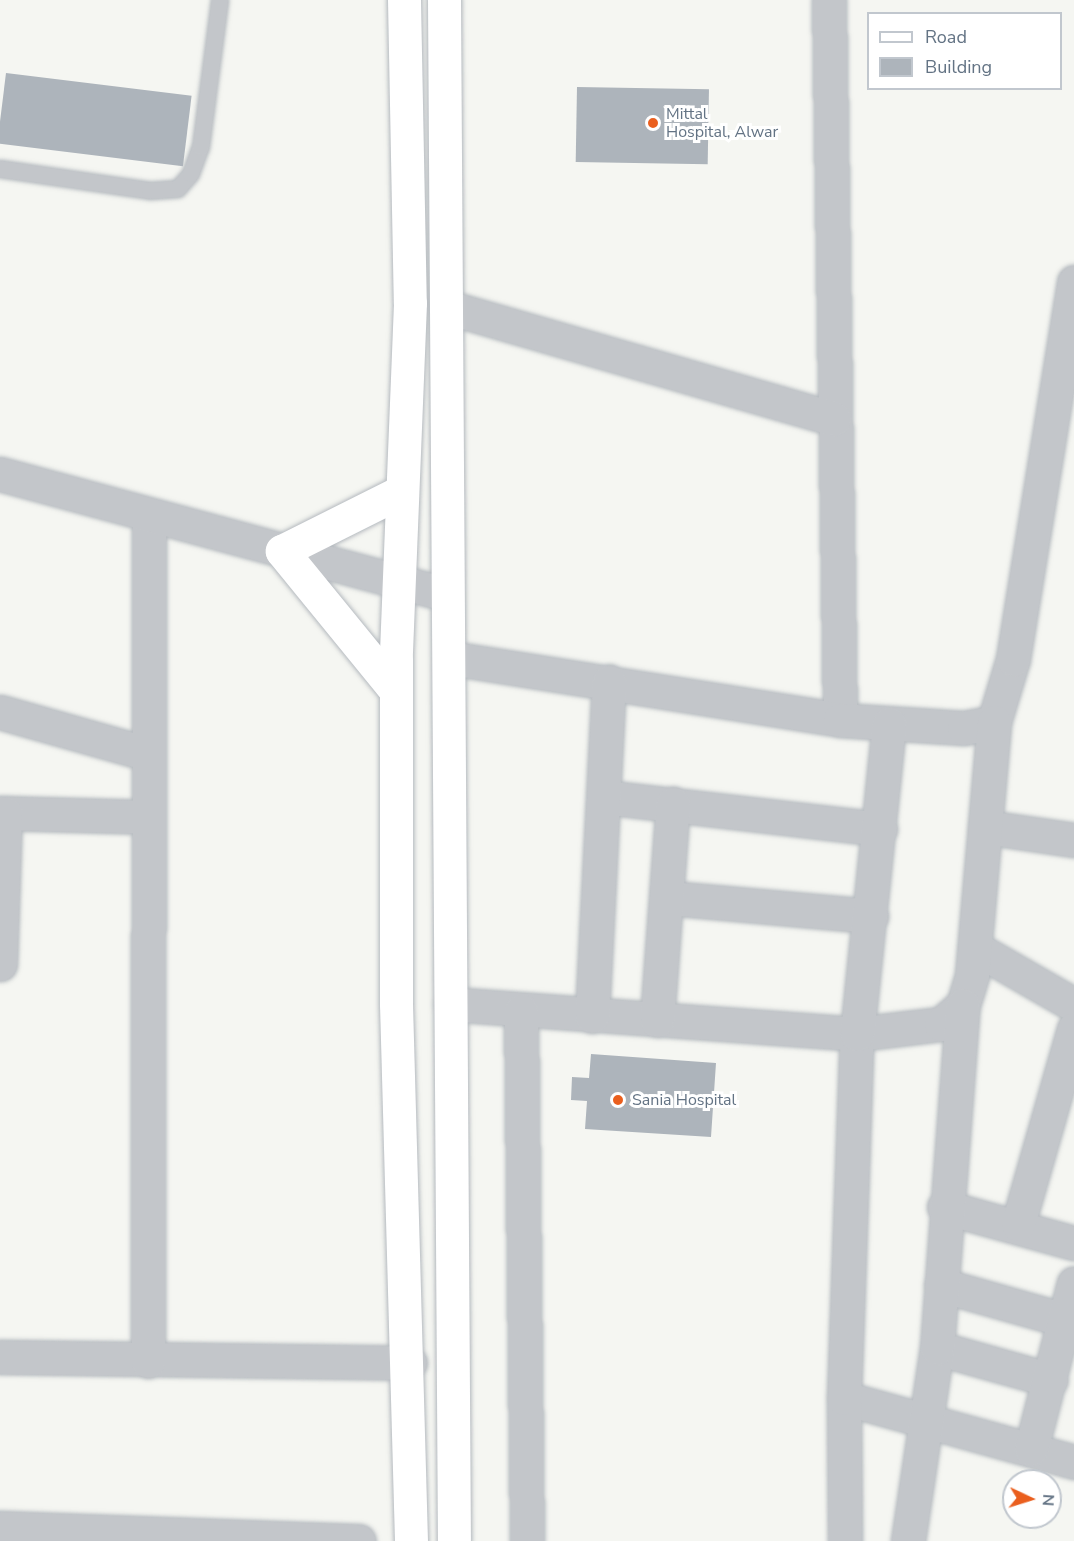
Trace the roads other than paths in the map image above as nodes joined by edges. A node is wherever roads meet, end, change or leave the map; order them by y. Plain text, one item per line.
1 (220, 0) edge
2 (404, 0) edge
3 (444, 0) edge
4 (829, 0) edge
5 (0, 169) edge
6 (1074, 282) edge
7 (447, 307) junction
8 (834, 419) junction
9 (0, 474) edge
10 (402, 491) junction
11 (149, 516) junction
12 (282, 551) junction
13 (398, 582) junction
14 (447, 595) junction
15 (450, 658) junction
16 (609, 681) junction
17 (396, 691) junction
18 (0, 712) edge
19 (840, 720) junction
20 (994, 722) junction
21 (889, 724) junction
22 (147, 754) junction
23 (604, 797) junction
24 (673, 804) junction
25 (3, 813) edge
26 (148, 817) junction
27 (985, 827) junction
28 (880, 829) junction
29 (1074, 840) edge
30 (669, 897) junction
31 (871, 916) junction
32 (975, 948) junction
33 (0, 964) edge
34 (450, 1004) junction
35 (963, 1005) junction
36 (1074, 1005) edge
37 (521, 1011) junction
38 (592, 1016) junction
39 (657, 1020) junction
40 (1074, 1029) edge
41 (857, 1034) junction
42 (944, 1207) junction
43 (1018, 1224) junction
44 (1074, 1243) edge
45 (1074, 1282) edge
46 (941, 1285) junction
47 (1065, 1320) junction
48 (937, 1348) junction
49 (0, 1357) edge
50 (148, 1361) junction
51 (410, 1363) junction
52 (1051, 1380) junction
53 (844, 1398) junction
54 (927, 1422) junction
55 (1031, 1449) junction
56 (1074, 1462) edge
57 (0, 1528) edge
58 (163, 1536) edge
59 (359, 1541) edge
60 (411, 1541) edge
61 (450, 1541) edge
62 (527, 1541) edge
63 (845, 1541) edge
64 (908, 1541) edge

1 - 5 lane
2 - 10 main road
3 - 7 main road
4 - 8 street
6 - 20 street
7 - 8 street
7 - 14 main road
8 - 19 street
9 - 11 street
10 - 12 main road
10 - 13 main road
11 - 12 street
11 - 22 street
12 - 13 street
12 - 17 main road
13 - 14 street
13 - 17 main road
14 - 15 main road
15 - 16 street
15 - 34 main road
16 - 19 street
16 - 23 street
17 - 51 main road
18 - 22 street
19 - 21 street
20 - 21 street
20 - 27 street
21 - 28 street
22 - 26 street
23 - 24 street
23 - 38 street
24 - 28 street
24 - 30 street
25 - 26 street
25 - 33 street
26 - 50 street
27 - 29 street
27 - 32 street
28 - 31 street
30 - 31 street
30 - 39 street
31 - 41 street
32 - 35 street
32 - 36 street
34 - 37 street
34 - 61 main road
35 - 41 street
35 - 42 street
37 - 38 street
37 - 62 street
38 - 39 street
39 - 41 street
40 - 43 street
41 - 53 street
42 - 43 street
42 - 46 street
43 - 44 street
45 - 47 street
46 - 47 street
46 - 48 street
47 - 52 street
48 - 52 street
48 - 54 street
49 - 50 street
50 - 51 street
51 - 60 main road
52 - 55 street
53 - 54 street
53 - 63 street
54 - 55 street
54 - 64 street
55 - 56 street
57 - 58 street
58 - 59 street

